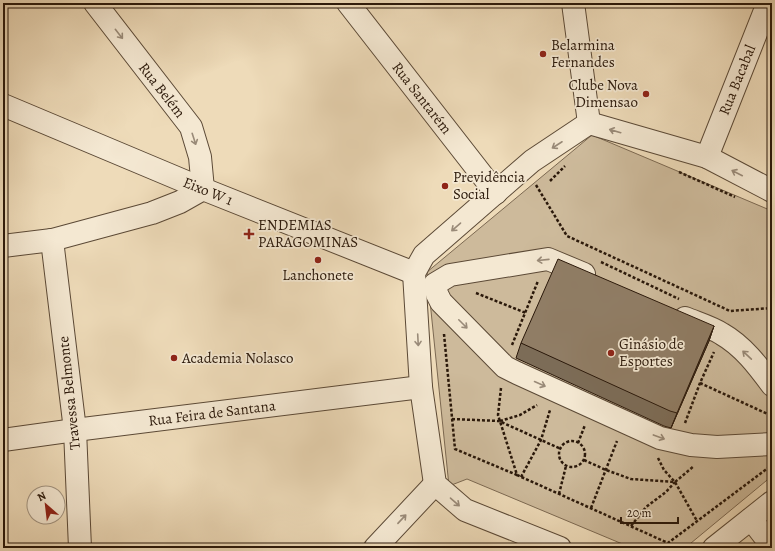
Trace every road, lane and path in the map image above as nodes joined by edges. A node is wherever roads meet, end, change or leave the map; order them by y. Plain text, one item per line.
1 (95, 3) edge
2 (348, 3) edge
3 (573, 3) edge
4 (768, 3) edge
5 (3, 104) edge
6 (589, 124) junction
7 (707, 157) junction
8 (570, 160) dead end
9 (673, 169) dead end
10 (550, 181) dead end
11 (535, 182) dead end
12 (203, 189) junction
13 (772, 191) edge
14 (496, 193) junction
15 (737, 197) dead end
16 (52, 240) junction
17 (3, 246) edge
18 (548, 259) junction
19 (598, 271) joint
20 (422, 280) junction
21 (470, 290) dead end
22 (676, 306) joint
23 (772, 308) edge
24 (526, 313) junction
25 (444, 332) dead end
26 (721, 333) junction
27 (505, 366) junction
28 (700, 383) junction
29 (772, 385) edge
30 (420, 387) junction
31 (538, 404) dead end
32 (551, 407) dead end
33 (772, 416) edge
34 (452, 419) junction
35 (499, 421) junction
36 (75, 430) junction
37 (3, 440) edge
38 (541, 440) junction
39 (618, 440) dead end
40 (676, 441) junction
41 (772, 444) edge
42 (561, 449) junction
43 (658, 457) dead end
44 (584, 460) junction
45 (698, 463) dead end
46 (772, 464) edge
47 (566, 466) junction
48 (606, 470) junction
49 (517, 475) junction
50 (521, 477) junction
51 (675, 482) junction
52 (435, 484) junction
53 (559, 494) junction
54 (772, 502) edge
55 (591, 508) junction
56 (751, 519) junction
57 (697, 521) junction
58 (631, 526) junction
59 (546, 545) edge
60 (772, 546) edge
61 (80, 548) edge
62 (375, 548) edge
63 (714, 548) edge

1 -> 12 street, Rua Belém
2 - 14 street, Rua Santarém
3 - 6 street
4 - 7 street, Rua Bacabal
5 - 12 street, Eixo W 1
7 -> 6 street
6 -> 14 street
13 -> 7 street
8 - 10 path
9 - 15 path
11 - 23 path
12 - 16 street
12 - 20 street, Eixo W 1
14 -> 20 street
16 - 17 street
16 - 36 street, Travessa Belmonte
18 - 19 street
18 -> 20 street
18 - 24 path
19 - 22 path
20 -> 27 street
20 -> 30 street
21 - 24 path
22 - 26 street
24 - 27 path
25 - 34 path
26 - 28 path
29 -> 26 street
27 - 35 path
27 -> 40 street
28 - 33 path
28 - 40 path
30 - 36 street, Rua Feira de Santana
30 - 52 street
31 - 35 path
32 - 38 path
34 - 35 path
34 - 49 path
35 - 38 path
35 - 49 path
36 - 37 street, Rua Feira de Santana
36 - 61 street, Travessa Belmonte
38 - 42 path
38 - 50 path
39 - 48 path
40 - 41 street
42 - 44 path
42 - 47 path
43 - 51 path
44 - 47 path
44 - 48 path
45 - 51 path
46 - 57 path
47 - 53 path
48 - 51 path
48 - 55 path
49 - 50 path
50 - 53 path
51 - 57 path
51 - 58 path
52 -> 59 street
62 -> 52 street
53 - 55 path
54 - 56 street
55 - 58 path
56 - 60 street
56 - 63 street
57 - 58 path

